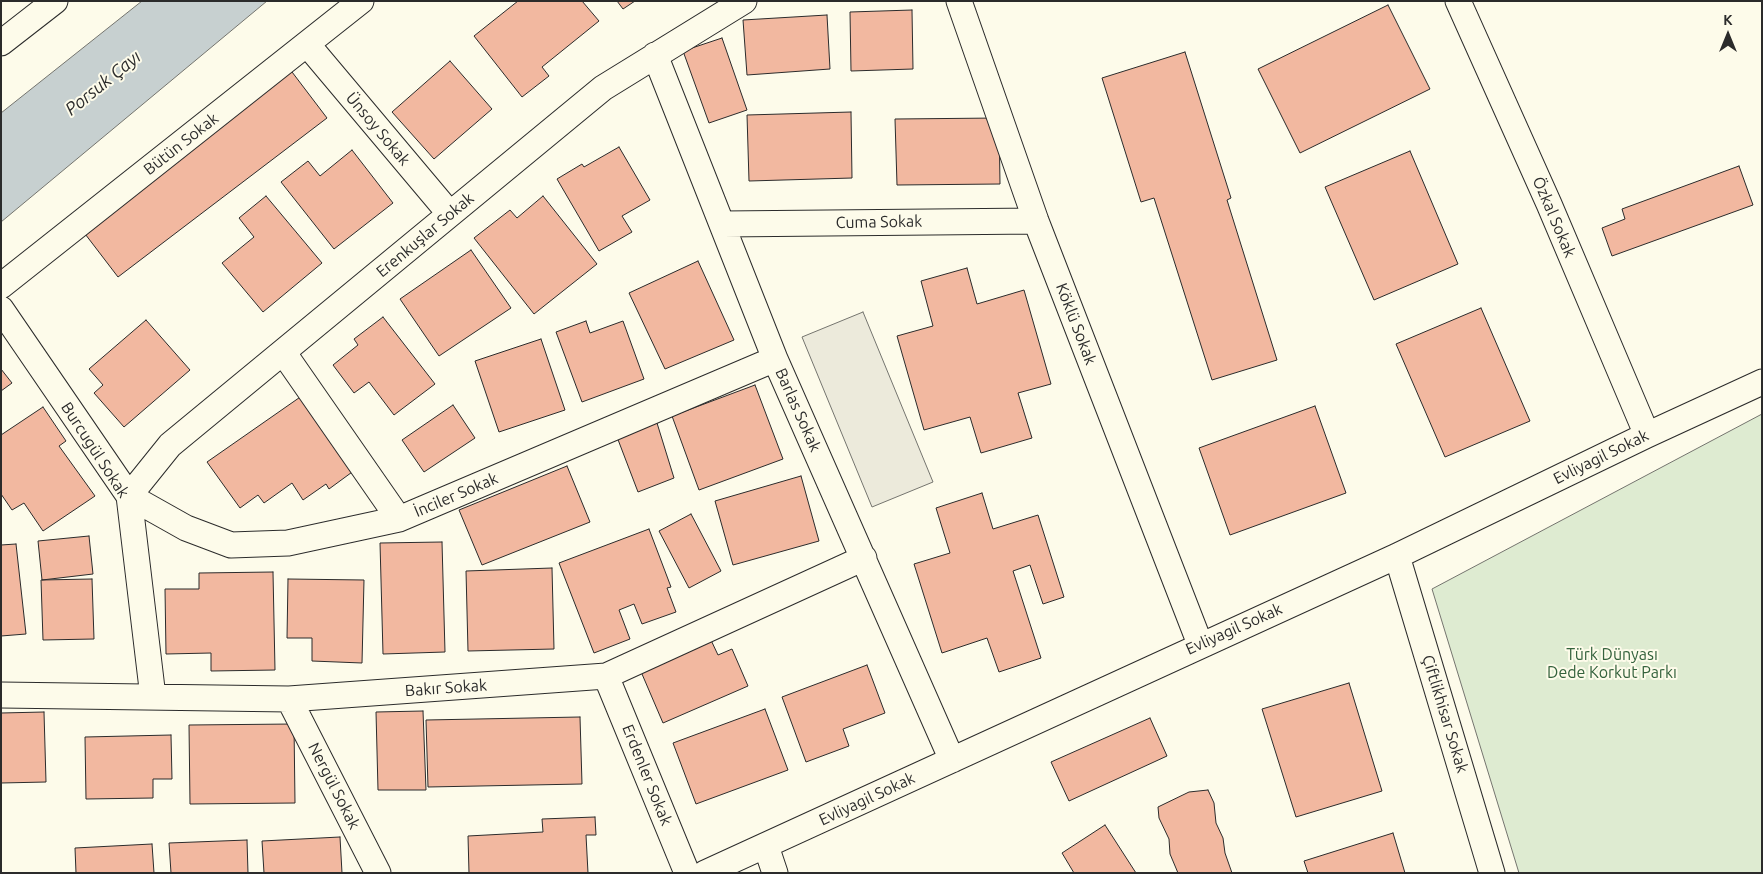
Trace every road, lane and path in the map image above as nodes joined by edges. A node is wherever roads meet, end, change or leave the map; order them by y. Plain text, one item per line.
1 (55, 1) edge
2 (361, 1) edge
3 (744, 1) edge
4 (959, 1) edge
5 (1458, 1) edge
6 (1, 43) edge
7 (307, 44) junction
8 (655, 55) junction
9 (450, 214) junction
10 (1036, 221) junction
11 (723, 224) junction
12 (1, 286) edge
13 (1, 309) edge
14 (282, 352) junction
15 (775, 359) junction
16 (1762, 382) edge
17 (1647, 435) junction
18 (129, 496) junction
19 (399, 519) junction
20 (1397, 556) junction
21 (864, 558) junction
22 (1200, 644) junction
23 (606, 676) junction
24 (1, 695) edge
25 (153, 697) junction
26 (289, 699) junction
27 (952, 760) junction
28 (766, 846) junction
29 (378, 873) edge
30 (687, 873) edge
31 (705, 873) edge
32 (775, 873) edge
33 (1492, 873) edge

1 - 6 street
2 - 7 street, Bütün Sokak
3 - 8 street, Erenkuşlar Sokak
4 - 10 street, Köklü Sokak
5 - 17 street, Özkal Sokak
7 - 9 street, Ünsoy Sokak
7 - 12 street, Bütün Sokak
8 - 9 street, Erenkuşlar Sokak
8 - 11 street, Barlas Sokak
9 - 14 street, Erenkuşlar Sokak
10 - 11 street, Cuma Sokak
10 - 22 street, Köklü Sokak
11 - 15 street, Barlas Sokak
13 - 18 street, Burcugül Sokak
14 - 18 street, Erenkuşlar Sokak
14 - 19 street
15 - 19 street, İnciler Sokak
15 - 21 street, Barlas Sokak
16 - 17 street, Evliyagil Sokak
17 - 20 street, Evliyagil Sokak
18 - 19 street, İnciler Sokak
18 - 25 street, Burcugül Sokak
20 - 22 street, Evliyagil Sokak
20 - 33 street, Çiftlikhisar Sokak
21 - 23 street, Bakır Sokak
21 - 27 street, Barlas Sokak
22 - 27 street, Evliyagil Sokak
23 - 26 street, Bakır Sokak
23 - 30 street, Erdenler Sokak
24 - 25 street, Bakır Sokak
25 - 26 street, Bakır Sokak
26 - 29 street, Nergül Sokak
27 - 28 street, Evliyagil Sokak
28 - 31 street, Evliyagil Sokak
28 - 32 street

